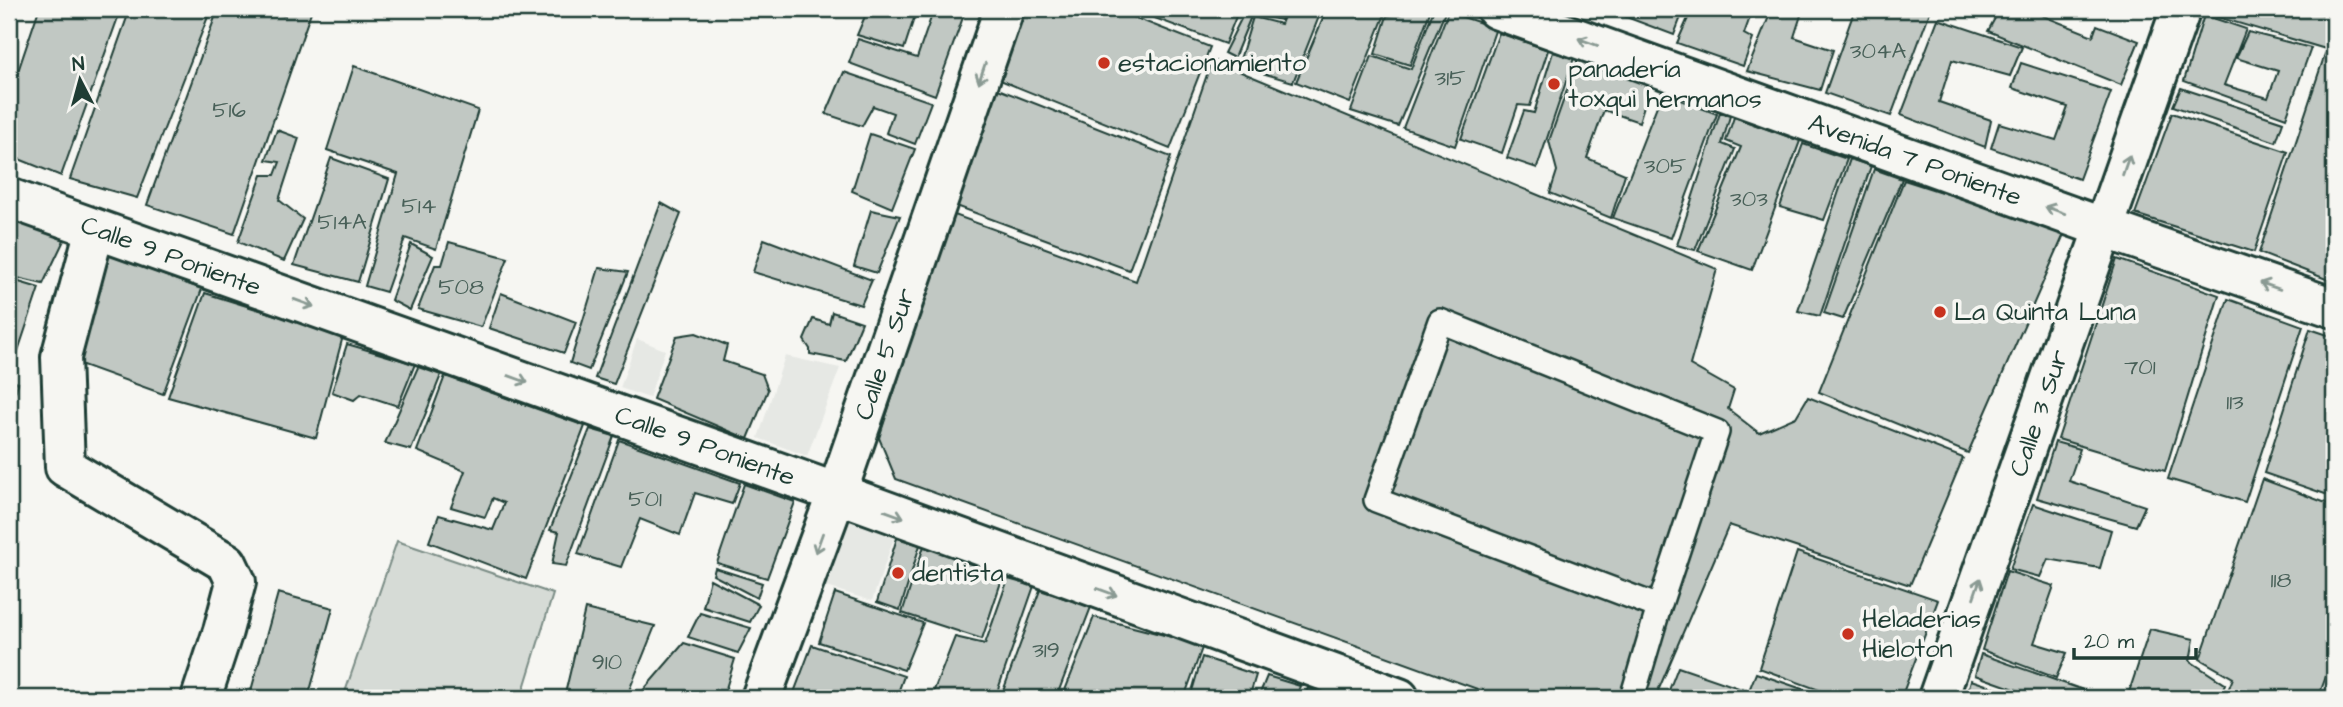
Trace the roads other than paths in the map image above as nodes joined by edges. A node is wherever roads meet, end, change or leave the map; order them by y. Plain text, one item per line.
1 (1004, 9) edge
2 (1496, 9) edge
3 (2181, 9) edge
4 (9, 198) edge
5 (2104, 228) junction
6 (96, 229) junction
7 (2334, 309) edge
8 (837, 494) junction
9 (1659, 607) junction
10 (201, 698) edge
11 (761, 698) edge
12 (1399, 698) edge
13 (1632, 698) edge
14 (1938, 698) edge

1 -> 8 street, Calle 5 Sur
5 -> 2 street, Avenida 7 Poniente
5 -> 3 street, Calle 3 Sur
4 - 6 street, Calle 9 Poniente
7 -> 5 street, Avenida 7 Poniente
14 -> 5 street, Calle 3 Sur
6 -> 8 street, Calle 9 Poniente
6 - 10 street
8 -> 11 street, Calle 5 Sur
8 -> 12 street, Calle 9 Poniente
9 - 9 lane
9 - 13 lane

